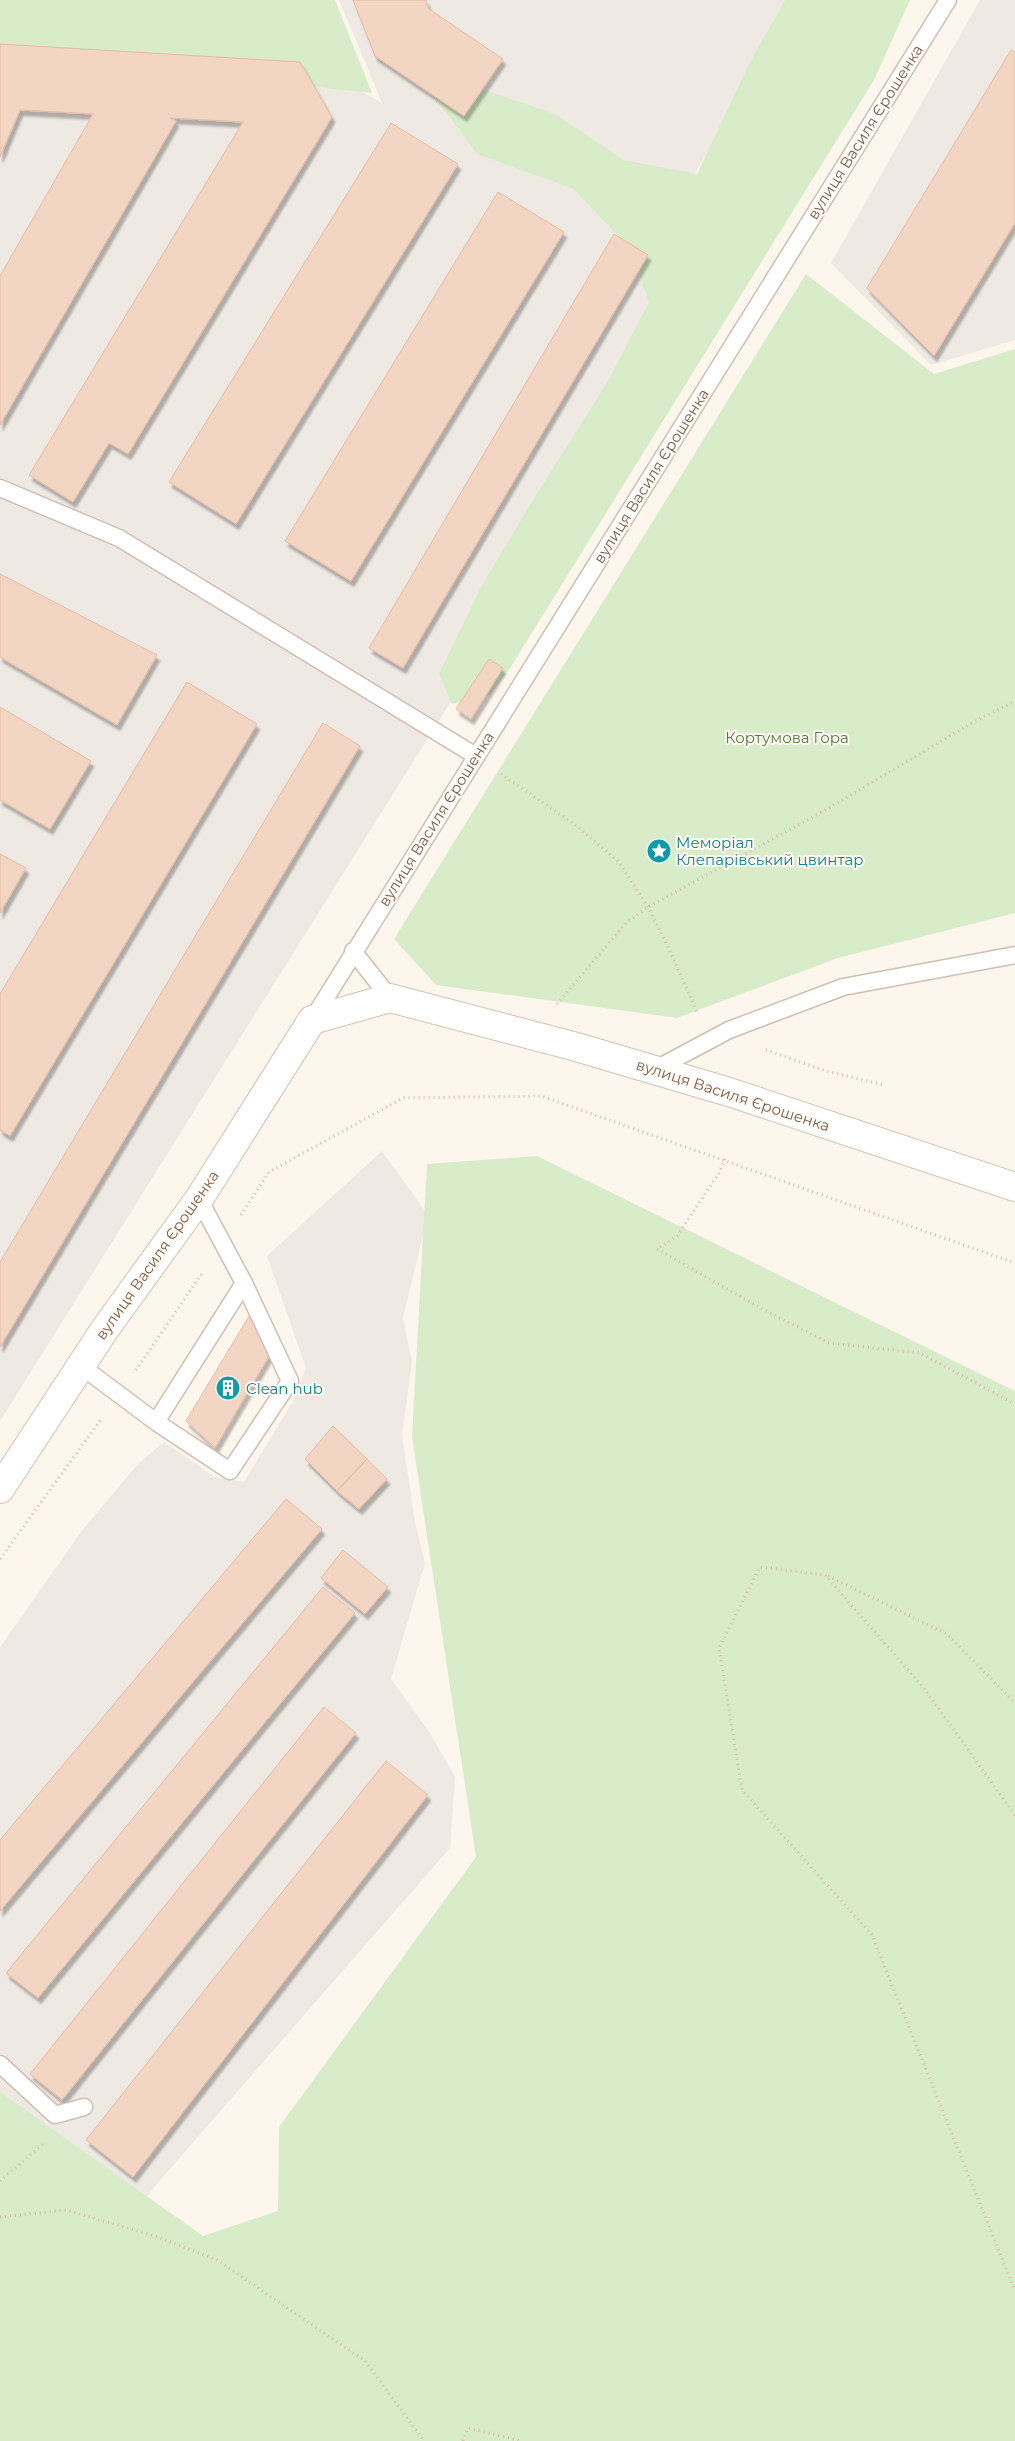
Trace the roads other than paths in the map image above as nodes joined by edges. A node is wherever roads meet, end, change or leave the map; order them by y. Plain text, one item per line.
1 (948, 0) edge
2 (0, 488) edge
3 (476, 756) junction
4 (353, 952) junction
5 (1015, 956) edge
6 (390, 998) junction
7 (312, 1020) junction
8 (654, 1070) junction
9 (1015, 1188) edge
10 (199, 1199) junction
11 (244, 1283) junction
12 (81, 1366) junction
13 (156, 1422) junction
14 (0, 1489) edge
15 (0, 2064) edge
16 (84, 2107) dead end

1 - 3 lane, вулиця Василя Єрошенка
2 - 3 lane
3 - 4 lane, вулиця Василя Єрошенка
4 - 6 lane
4 - 7 lane, вулиця Василя Єрошенка
5 - 8 lane
6 - 7 main road
6 - 8 main road, вулиця Василя Єрошенка
7 - 10 main road, вулиця Василя Єрошенка
8 - 9 main road, вулиця Василя Єрошенка
10 - 11 lane
10 - 12 main road, вулиця Василя Єрошенка
11 - 13 lane
11 - 13 lane
12 - 13 lane
12 - 14 main road, вулиця Василя Єрошенка
15 - 16 lane

